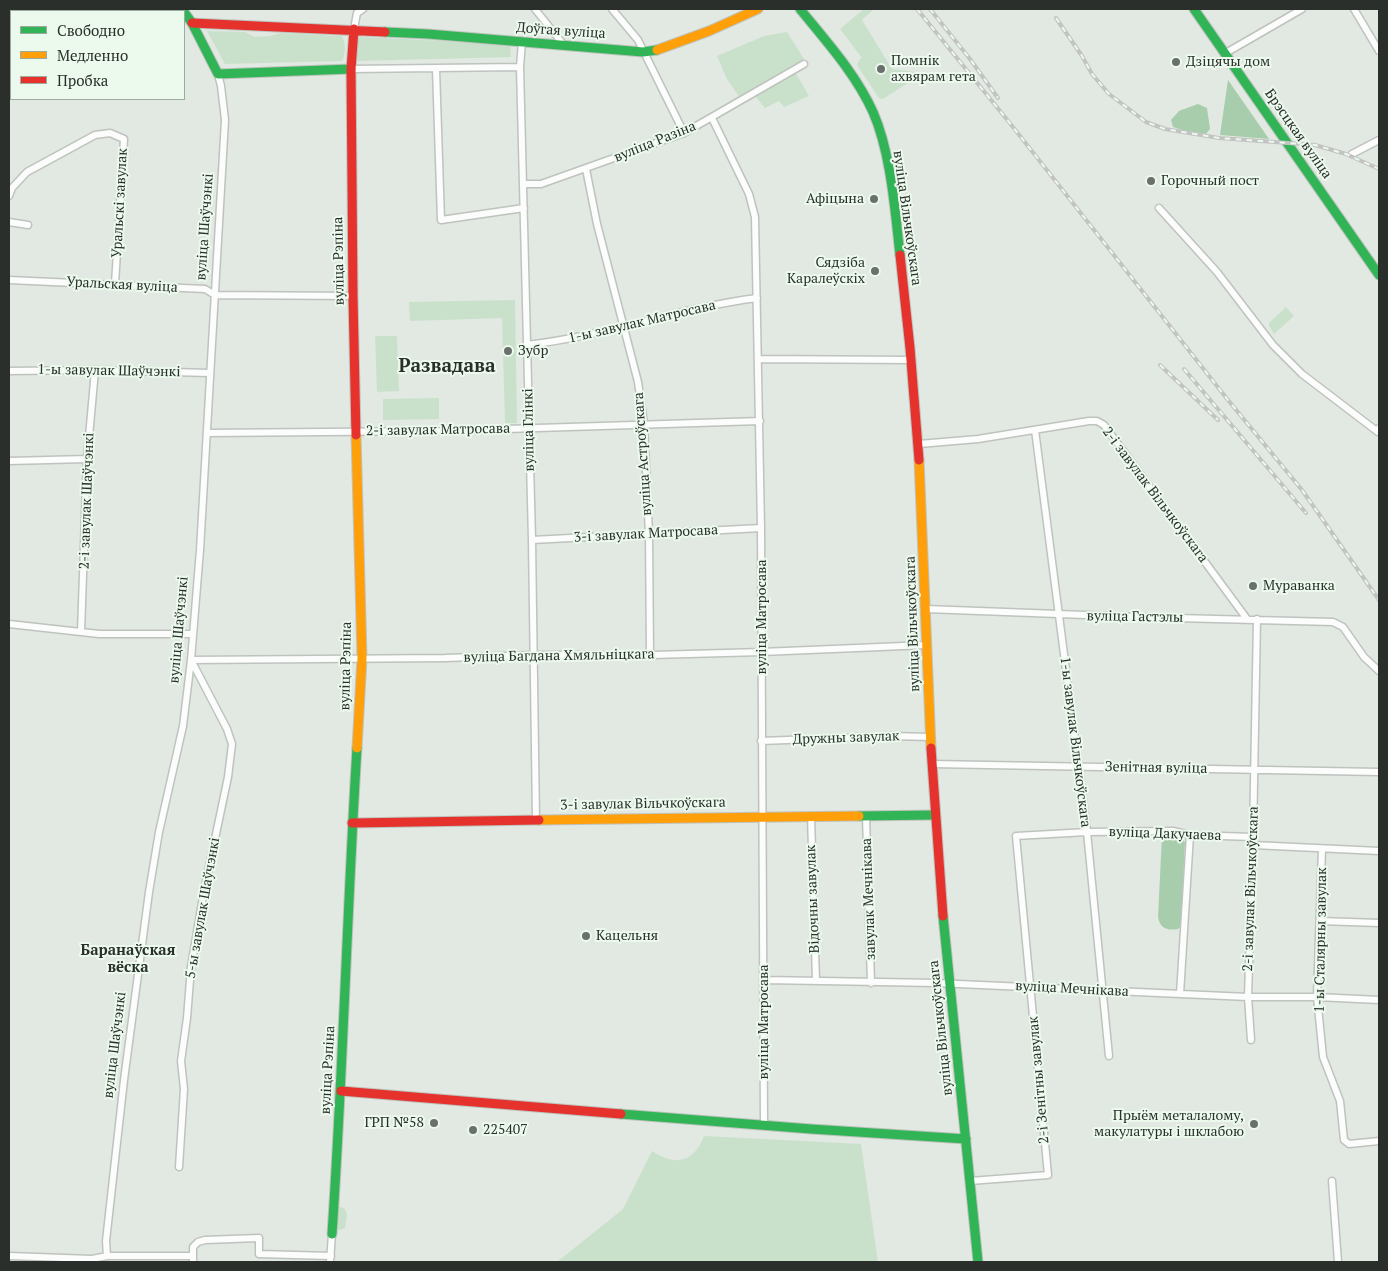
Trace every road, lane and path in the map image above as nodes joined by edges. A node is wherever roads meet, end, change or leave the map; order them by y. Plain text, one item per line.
1 (535, 9) edge
2 (612, 9) edge
3 (758, 9) edge
4 (800, 9) edge
5 (1194, 9) edge
6 (1302, 9) edge
7 (1354, 9) edge
8 (359, 10) edge
9 (185, 14) edge
10 (192, 23) junction
11 (354, 29) junction
12 (522, 41) junction
13 (563, 44) junction
14 (1379, 51) edge
15 (643, 52) junction
16 (1224, 54) junction
17 (804, 64) dead end
18 (520, 67) junction
19 (351, 69) junction
20 (436, 69) junction
21 (218, 74) junction
22 (712, 118) junction
23 (684, 133) junction
24 (1379, 140) edge
25 (1352, 154) dead end
26 (586, 169) junction
27 (523, 184) junction
28 (9, 196) edge
29 (524, 208) junction
30 (1159, 208) dead end
31 (9, 222) edge
32 (28, 225) dead end
33 (1379, 275) edge
34 (9, 280) edge
35 (115, 284) junction
36 (215, 295) junction
37 (353, 296) junction
38 (757, 298) junction
39 (623, 327) junction
40 (526, 346) junction
41 (758, 359) junction
42 (912, 360) junction
43 (95, 370) junction
44 (9, 371) edge
45 (210, 373) junction
46 (760, 421) junction
47 (644, 424) junction
48 (528, 428) junction
49 (1379, 428) edge
50 (1035, 430) junction
51 (356, 432) junction
52 (206, 433) junction
53 (919, 444) junction
54 (87, 459) junction
55 (9, 461) edge
56 (761, 528) junction
57 (649, 535) junction
58 (532, 540) junction
59 (926, 609) junction
60 (1059, 615) junction
61 (1247, 618) junction
62 (1257, 619) junction
63 (9, 624) edge
64 (81, 632) junction
65 (193, 634) junction
66 (927, 645) junction
67 (762, 652) junction
68 (533, 655) junction
69 (650, 655) junction
70 (362, 658) junction
71 (191, 660) junction
72 (1379, 672) edge
73 (931, 737) junction
74 (761, 741) junction
75 (932, 764) junction
76 (1079, 767) junction
77 (1254, 770) junction
78 (1379, 772) edge
79 (935, 815) junction
80 (762, 816) junction
81 (811, 816) junction
82 (866, 816) junction
83 (536, 819) junction
84 (352, 823) junction
85 (1087, 832) junction
86 (1190, 835) junction
87 (1016, 836) joint
88 (1253, 837) junction
89 (1253, 845) junction
90 (1322, 849) junction
91 (1379, 851) edge
92 (1320, 921) junction
93 (1379, 923) edge
94 (764, 980) junction
95 (816, 981) junction
96 (871, 983) junction
97 (951, 984) junction
98 (1030, 987) junction
99 (1103, 991) junction
100 (1180, 994) junction
101 (1248, 997) junction
102 (1317, 997) junction
103 (1379, 1000) edge
104 (1251, 1040) dead end
105 (1109, 1056) dead end
106 (341, 1091) junction
107 (764, 1125) junction
108 (966, 1139) junction
109 (1379, 1141) edge
110 (179, 1167) dead end
111 (970, 1181) junction
112 (1332, 1181) dead end
113 (332, 1234) joint
114 (9, 1256) edge
115 (107, 1256) junction
116 (193, 1259) edge
117 (330, 1259) edge
118 (978, 1262) edge
119 (1338, 1262) edge

1 - 13 street
2 - 15 street
3 - 15 street, Доўгая вуліца
4 - 42 street, вуліца Вільчкоўскага
5 - 16 street, Брэсцкая вуліца
6 - 16 street
7 - 14 street
8 - 11 street
9 - 10 street, вуліца Шаўчэнкі
10 - 11 street, Доўгая вуліца
10 - 21 street, вуліца Шаўчэнкі
11 - 12 street, Доўгая вуліца
11 - 19 street
12 - 13 street, Доўгая вуліца
12 - 18 street, вуліца Глінкі
13 - 15 street, Доўгая вуліца
15 - 23 street
16 - 33 street, Брэсцкая вуліца
17 - 22 street, вуліца Разіна
18 - 20 street
18 - 27 street, вуліца Глінкі
19 - 20 street
19 - 21 street
19 - 37 street, вуліца Рэпіна
20 - 29 street
21 - 36 street, вуліца Шаўчэнкі
22 - 23 street, вуліца Разіна
22 - 38 street, вуліца Матросава
23 - 26 street, вуліца Разіна
24 - 25 street
26 - 27 street, вуліца Разіна
26 - 39 street, вуліца Астроўскага
27 - 29 street, вуліца Глінкі
28 - 35 street, Уральскі завулак
29 - 40 street, вуліца Глінкі
30 - 49 street
31 - 32 street
34 - 35 street, Уральская вуліца
35 - 36 street, Уральская вуліца
36 - 37 street, Уральская вуліца
36 - 45 street, вуліца Шаўчэнкі
37 - 51 street, вуліца Рэпіна
38 - 39 street, 1-ы завулак Матросава
38 - 41 street, вуліца Матросава
39 - 40 street, 1-ы завулак Матросава
39 - 47 street, вуліца Астроўскага
40 - 48 street, вуліца Глінкі
41 - 42 street
41 - 46 street, вуліца Матросава
42 - 53 street, вуліца Вільчкоўскага
43 - 44 street, 1-ы завулак Шаўчэнкі
43 - 45 street, 1-ы завулак Шаўчэнкі
43 - 54 street, 2-і завулак Шаўчэнкі
45 - 52 street, вуліца Шаўчэнкі
46 - 47 street, 2-і завулак Матросава
46 - 56 street, вуліца Матросава
47 - 48 street, 2-і завулак Матросава
47 - 57 street, вуліца Астроўскага
48 - 51 street, 2-і завулак Матросава
48 - 58 street, вуліца Глінкі
50 - 53 street, 2-і завулак Вільчкоўскага
50 - 60 street, 1-ы завулак Вільчкоўскага
50 - 61 street, 2-і завулак Вільчкоўскага
51 - 52 street, 2-і завулак Матросава
51 - 70 street, вуліца Рэпіна
52 - 65 street, вуліца Шаўчэнкі
53 - 59 street, вуліца Вільчкоўскага
54 - 55 street
54 - 64 street, 2-і завулак Шаўчэнкі
56 - 57 street, 3-і завулак Матросава
56 - 67 street, вуліца Матросава
57 - 58 street, 3-і завулак Матросава
57 - 69 street, вуліца Астроўскага
58 - 68 street, вуліца Глінкі
59 - 60 street, вуліца Гастэлы
59 - 66 street, вуліца Вільчкоўскага
60 - 61 street, вуліца Гастэлы
60 - 76 street, 1-ы завулак Вільчкоўскага
61 - 62 street, вуліца Гастэлы
62 - 72 street, вуліца Гастэлы
62 - 77 street, 2-і завулак Вільчкоўскага
63 - 64 street
64 - 65 street
65 - 71 street, вуліца Шаўчэнкі
66 - 67 street, вуліца Багдана Хмяльніцкага
66 - 73 street, вуліца Вільчкоўскага
67 - 69 street, вуліца Багдана Хмяльніцкага
67 - 74 street, вуліца Матросава
68 - 69 street, вуліца Багдана Хмяльніцкага
68 - 70 street, вуліца Багдана Хмяльніцкага
68 - 83 street, вуліца Глінкі
70 - 71 street, вуліца Багдана Хмяльніцкага
70 - 84 street, вуліца Рэпіна
71 - 110 street, 5-ы завулак Шаўчэнкі
71 - 115 street, вуліца Шаўчэнкі
73 - 74 street, Дружны завулак
73 - 75 street, вуліца Вільчкоўскага
74 - 80 street, вуліца Матросава
75 - 76 street, Зенітная вуліца
75 - 79 street, вуліца Вільчкоўскага
76 - 77 street, Зенітная вуліца
76 - 85 street, 1-ы завулак Вільчкоўскага
77 - 78 street, Зенітная вуліца
77 - 88 street, 2-і завулак Вільчкоўскага
79 - 82 street, 3-і завулак Вільчкоўскага
79 - 97 street, вуліца Вільчкоўскага
80 - 81 street, 3-і завулак Вільчкоўскага
80 - 83 street, 3-і завулак Вільчкоўскага
80 - 94 street, вуліца Матросава
81 - 82 street, 3-і завулак Вільчкоўскага
81 - 95 street, Відочны завулак
82 - 96 street, завулак Мечнікава
83 - 84 street, 3-і завулак Вільчкоўскага
84 - 106 street, вуліца Рэпіна
85 - 86 street, вуліца Дакучаева
85 - 87 street, вуліца Дакучаева
85 - 99 street, 1-ы завулак Вільчкоўскага
86 - 88 street, вуліца Дакучаева
86 - 100 street
87 - 98 street, 2-і Зенітны завулак
88 - 89 street, 2-і завулак Вільчкоўскага
89 - 90 street
89 - 101 street, 2-і завулак Вільчкоўскага
90 - 91 street
90 - 92 street, 1-ы Сталярны завулак
92 - 93 street
92 - 102 street, 1-ы Сталярны завулак
94 - 95 street, вуліца Мечнікава
94 - 107 street, вуліца Матросава
95 - 96 street, вуліца Мечнікава
96 - 97 street, вуліца Мечнікава
97 - 98 street, вуліца Мечнікава
97 - 108 street, вуліца Вільчкоўскага
98 - 99 street, вуліца Мечнікава
98 - 111 street, 2-і Зенітны завулак
99 - 100 street, вуліца Мечнікава
99 - 105 street, 1-ы завулак Вільчкоўскага
100 - 101 street, вуліца Мечнікава
101 - 102 street, вуліца Мечнікава
101 - 104 street, 2-і завулак Вільчкоўскага
102 - 103 street, вуліца Мечнікава
102 - 109 street, 1-ы Сталярны завулак
106 - 107 street
106 - 113 street, вуліца Рэпіна
107 - 108 street
108 - 111 street, вуліца Вільчкоўскага
111 - 118 street, вуліца Вільчкоўскага
112 - 119 street
113 - 117 street, вуліца Рэпіна
114 - 115 street
115 - 116 street
116 - 117 street

